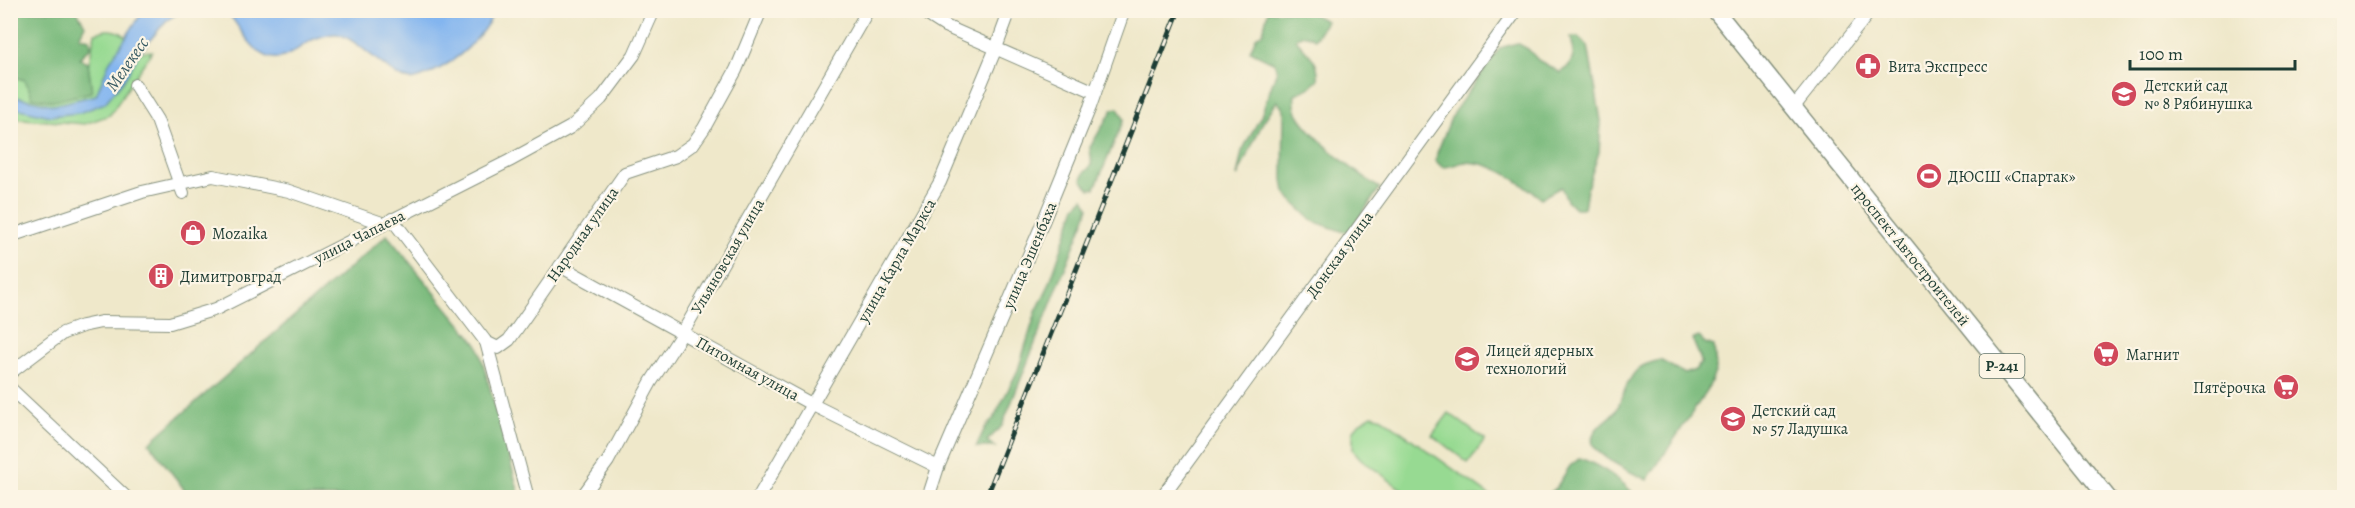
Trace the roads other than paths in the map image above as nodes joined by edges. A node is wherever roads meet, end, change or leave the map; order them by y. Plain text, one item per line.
1 (654, 10) edge
2 (761, 10) edge
3 (868, 10) edge
4 (920, 10) edge
5 (1010, 10) edge
6 (1124, 10) edge
7 (1517, 10) edge
8 (1715, 10) edge
9 (1864, 14) edge
10 (996, 48) junction
11 (135, 85) dead end
12 (1095, 92) junction
13 (1793, 108) junction
14 (182, 188) junction
15 (387, 221) junction
16 (10, 236) edge
17 (560, 266) junction
18 (683, 332) junction
19 (486, 342) junction
20 (10, 374) edge
21 (10, 388) edge
22 (813, 405) junction
23 (938, 467) junction
24 (127, 498) edge
25 (528, 498) edge
26 (581, 498) edge
27 (758, 498) edge
28 (928, 498) edge
29 (1161, 498) edge
30 (2108, 498) edge

1 - 15 street, улица Чапаева
2 - 17 street, Народная улица
3 - 18 street, Ульяновская улица
4 - 10 street
5 - 10 street, улица Карла Маркса
6 - 12 street, улица Эшенбаха
7 - 29 street, Донская улица
8 - 13 highway, проспект Автостроителей / Р-241
9 - 13 street
10 - 12 street
10 - 22 street, улица Карла Маркса
11 - 14 street
12 - 23 street, улица Эшенбаха
13 - 30 highway, проспект Автостроителей / Р-241
14 - 15 street
14 - 16 street
15 - 19 street
15 - 20 street, улица Чапаева
17 - 18 street, Питомная улица
17 - 19 street, Народная улица
18 - 22 street, Питомная улица
18 - 26 street, Ульяновская улица
19 - 25 street
21 - 24 street
22 - 23 street, Питомная улица
22 - 27 street, улица Карла Маркса
23 - 28 street, улица Эшенбаха

